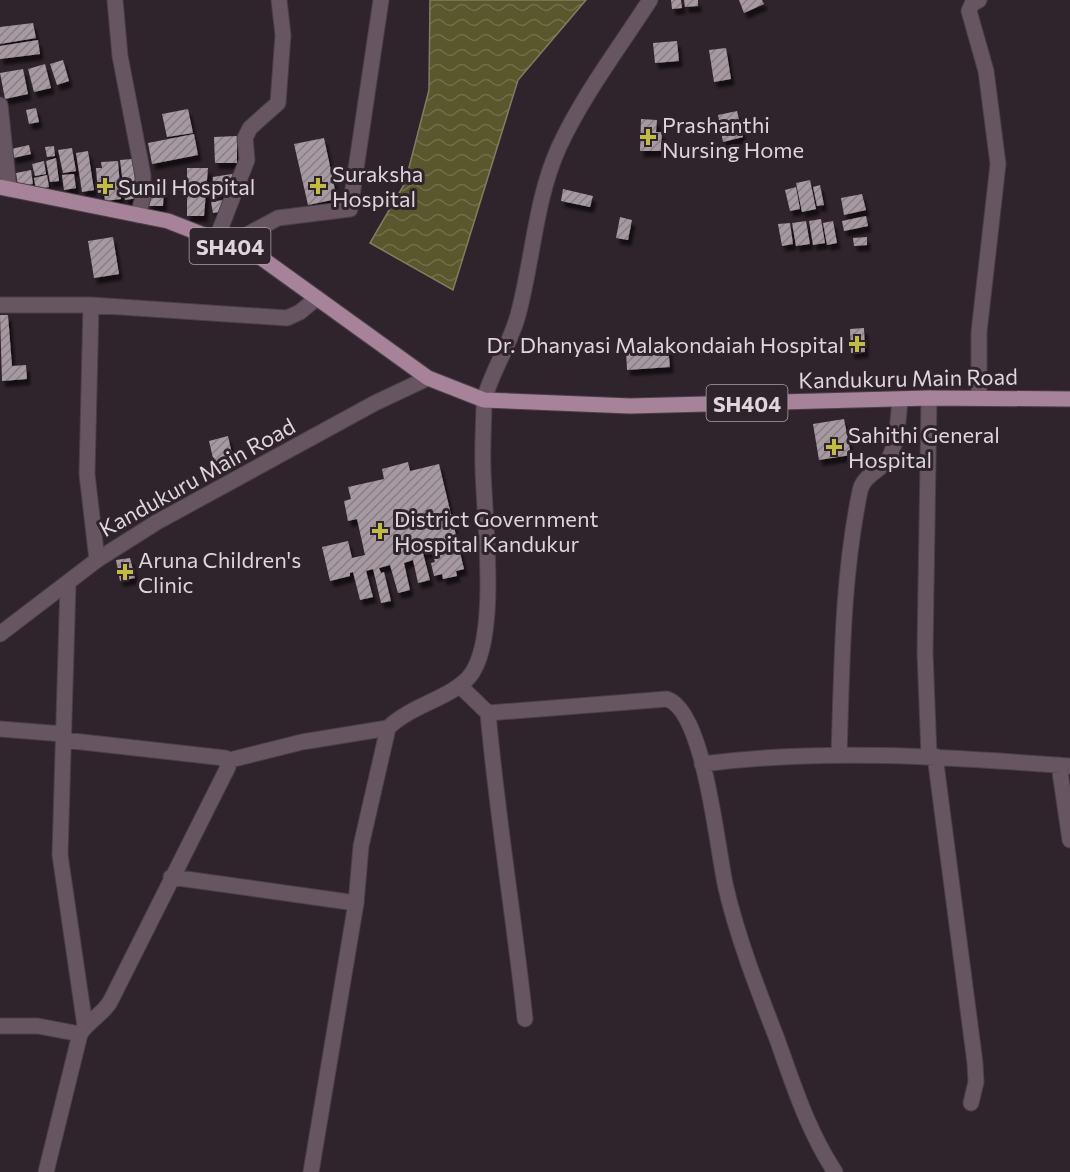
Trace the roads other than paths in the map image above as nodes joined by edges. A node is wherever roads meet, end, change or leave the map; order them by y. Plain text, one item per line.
1 (116, 0) edge
2 (279, 0) edge
3 (381, 0) edge
4 (650, 0) edge
5 (980, 0) edge
6 (0, 105) edge
7 (4, 188) edge
8 (138, 215) junction
9 (222, 242) junction
10 (317, 298) junction
11 (0, 305) edge
12 (92, 305) junction
13 (428, 378) junction
14 (929, 398) junction
15 (979, 398) junction
16 (1070, 399) edge
17 (484, 400) junction
18 (900, 400) junction
19 (97, 560) junction
20 (68, 583) junction
21 (0, 634) edge
22 (460, 686) junction
23 (488, 713) junction
24 (388, 728) junction
25 (0, 729) edge
26 (64, 737) junction
27 (839, 755) junction
28 (932, 756) junction
29 (226, 761) junction
30 (702, 764) junction
31 (1065, 766) edge
32 (1070, 840) edge
33 (171, 877) junction
34 (356, 903) junction
35 (525, 1019) dead end
36 (0, 1026) edge
37 (82, 1030) junction
38 (971, 1102) dead end
39 (45, 1172) edge
40 (311, 1172) edge
41 (835, 1172) edge

1 - 8 street
2 - 9 street
3 - 9 street
4 - 17 street
5 - 15 street
6 - 7 street
7 - 8 main road, Kandukuru Main Road / SH404
8 - 9 main road, Kandukuru Main Road / SH404
9 - 10 main road, Kandukuru Main Road / SH404
10 - 12 street
10 - 13 main road, Kandukuru Main Road / SH404
11 - 12 street
12 - 19 street
13 - 17 main road, Kandukuru Main Road / SH404
13 - 19 street, Kandukuru Main Road
14 - 15 main road, Kandukuru Main Road / SH404
14 - 18 main road, Kandukuru Main Road / SH404
14 - 28 street
15 - 16 main road, Kandukuru Main Road / SH404
17 - 18 main road, Kandukuru Main Road / SH404
17 - 22 street
18 - 27 street
19 - 20 street, Kandukuru Main Road
20 - 21 street, Kandukuru Main Road
20 - 26 street
22 - 23 street
22 - 24 street
23 - 30 street
23 - 35 street
24 - 29 street
24 - 34 street
25 - 26 street
26 - 29 street
26 - 37 street
27 - 28 street
27 - 30 street
28 - 31 street
28 - 38 street
29 - 33 street
30 - 41 street
31 - 32 street
33 - 34 street
33 - 37 street
34 - 40 street
36 - 37 street
37 - 39 street

